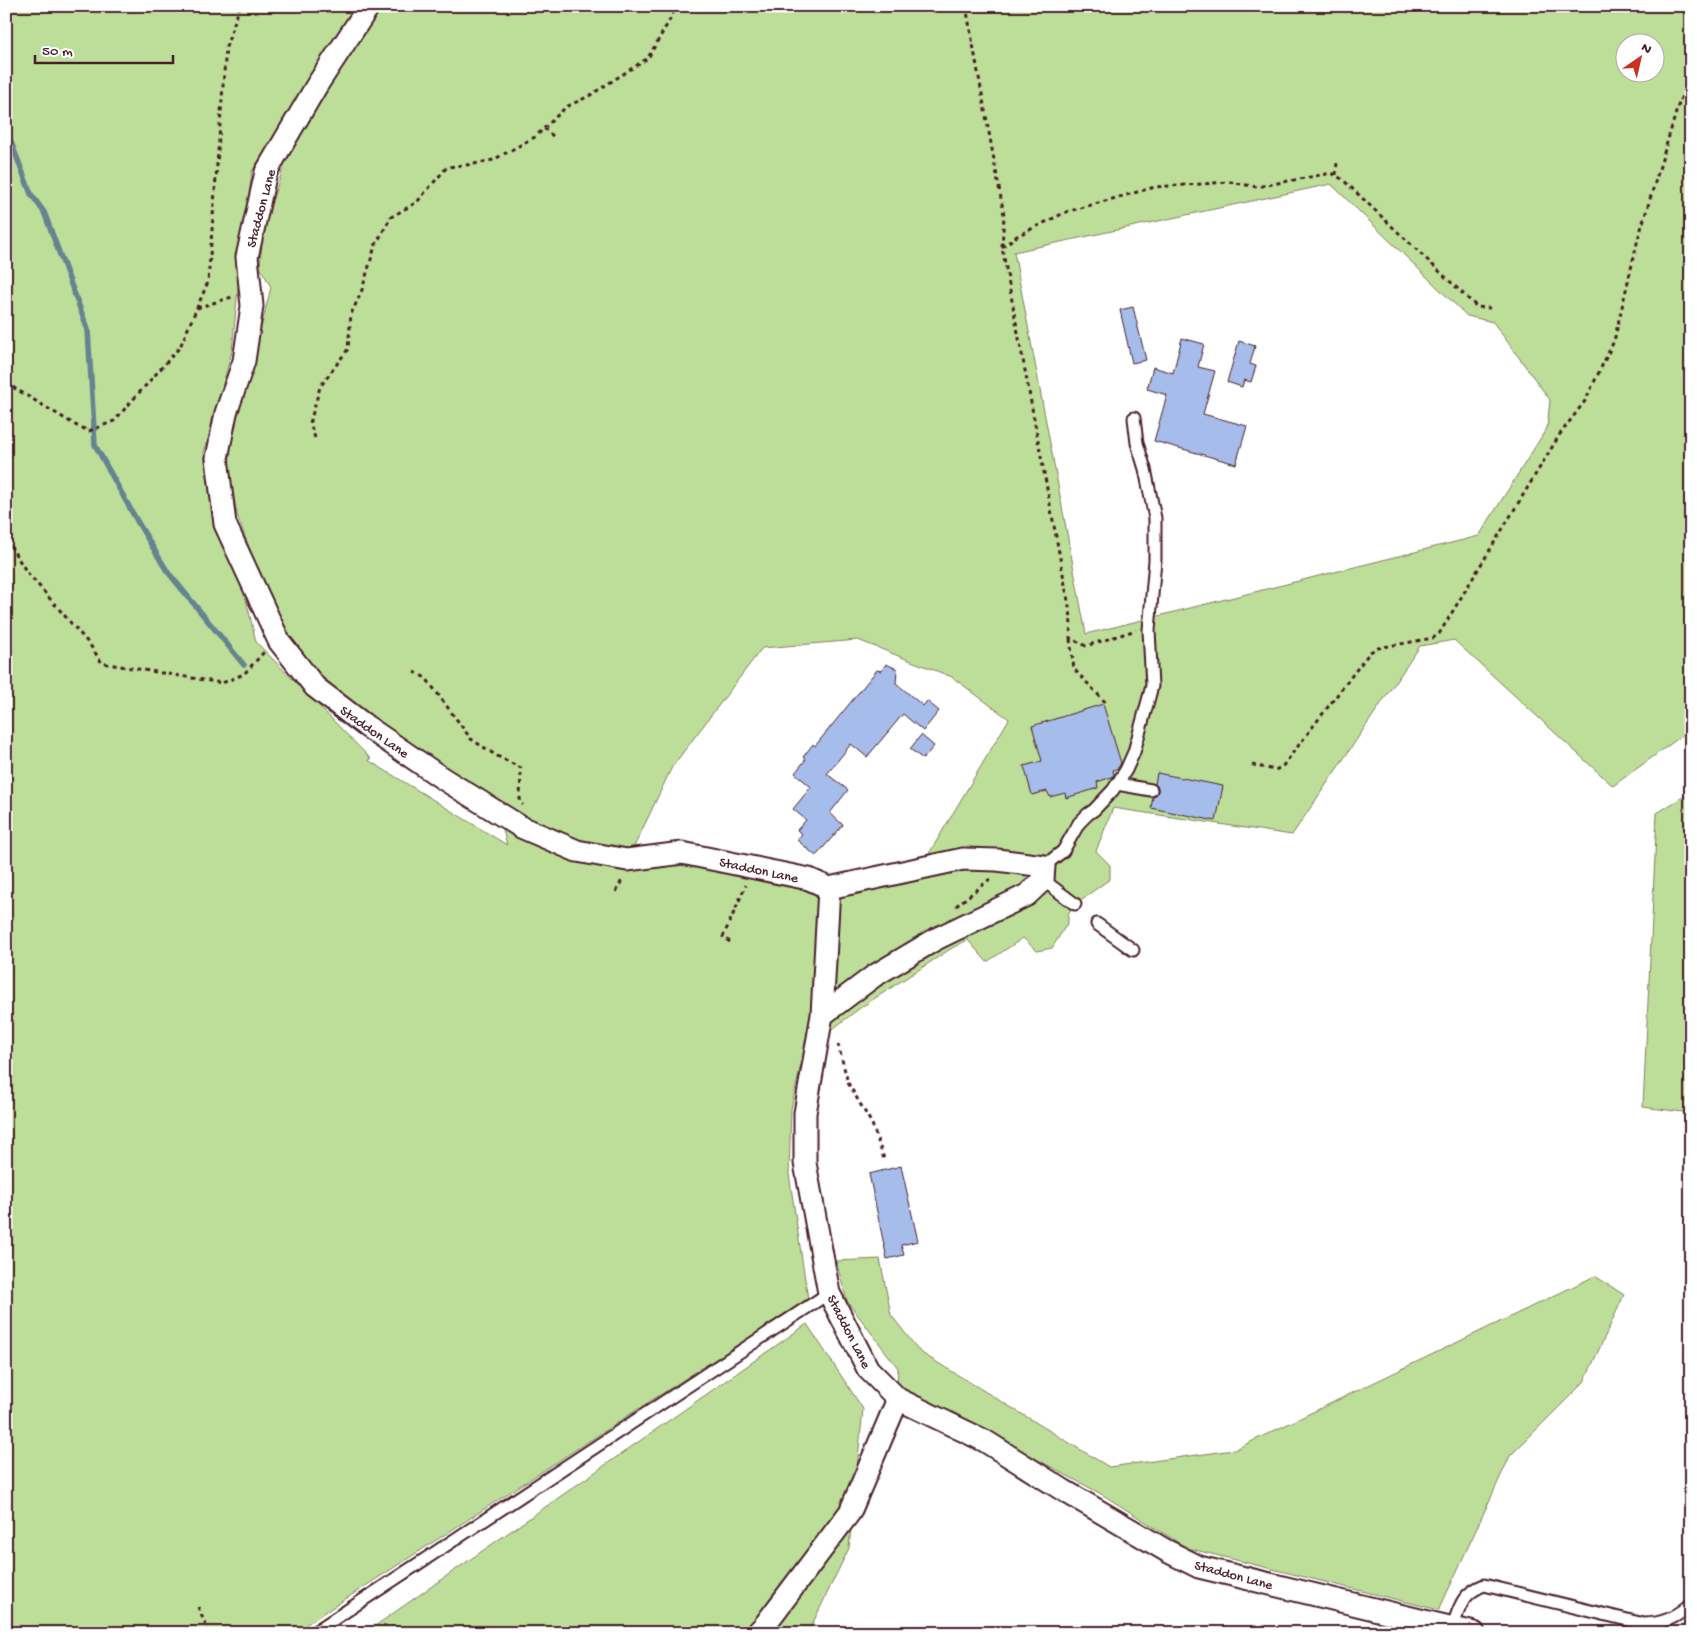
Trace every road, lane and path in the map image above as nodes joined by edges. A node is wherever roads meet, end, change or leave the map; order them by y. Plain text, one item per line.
1 (240, 6) edge
2 (369, 6) edge
3 (675, 6) edge
4 (966, 6) edge
5 (1687, 83) dead end
6 (544, 128) junction
7 (554, 137) dead end
8 (1336, 161) dead end
9 (1336, 175) junction
10 (1002, 247) junction
11 (250, 291) junction
12 (197, 308) junction
13 (1490, 308) dead end
14 (6, 383) edge
15 (1134, 418) dead end
16 (315, 438) dead end
17 (6, 539) edge
18 (278, 637) junction
19 (1070, 638) junction
20 (1149, 643) junction
21 (414, 672) dead end
22 (1106, 703) dead end
23 (1252, 765) dead end
24 (1117, 784) junction
25 (1151, 790) dead end
26 (525, 808) dead end
27 (754, 868) junction
28 (1044, 873) junction
29 (829, 888) junction
30 (1075, 904) dead end
31 (1097, 924) dead end
32 (730, 942) dead end
33 (1133, 950) dead end
34 (821, 1021) junction
35 (884, 1159) dead end
36 (829, 1293) junction
37 (898, 1399) junction
38 (1691, 1604) edge
39 (198, 1607) dead end
40 (1452, 1628) junction
41 (209, 1633) edge
42 (313, 1633) edge
43 (757, 1633) edge
44 (1474, 1633) edge

1 - 12 path
2 - 11 street, Staddon Lane
3 - 6 path
4 - 10 path
5 - 23 path
6 - 7 path
6 - 16 path
8 - 9 path
9 - 10 path
9 - 13 path
10 - 19 path
11 - 12 path
11 - 18 street, Staddon Lane
12 - 14 path
15 - 20 lane
17 - 18 path
18 - 27 street, Staddon Lane
19 - 20 path
19 - 22 path
20 - 24 lane
21 - 26 path
24 - 25 lane
24 - 28 lane
27 - 29 street, Staddon Lane
27 - 32 path
28 - 29 street
28 - 30 lane
28 - 34 street
29 - 34 street, Staddon Lane
31 - 33 lane
34 - 35 path
34 - 36 street, Staddon Lane
36 - 37 street, Staddon Lane
36 - 42 lane
37 - 40 street, Staddon Lane
37 - 43 street
38 - 40 lane
39 - 41 path
40 - 44 street, Staddon Lane

